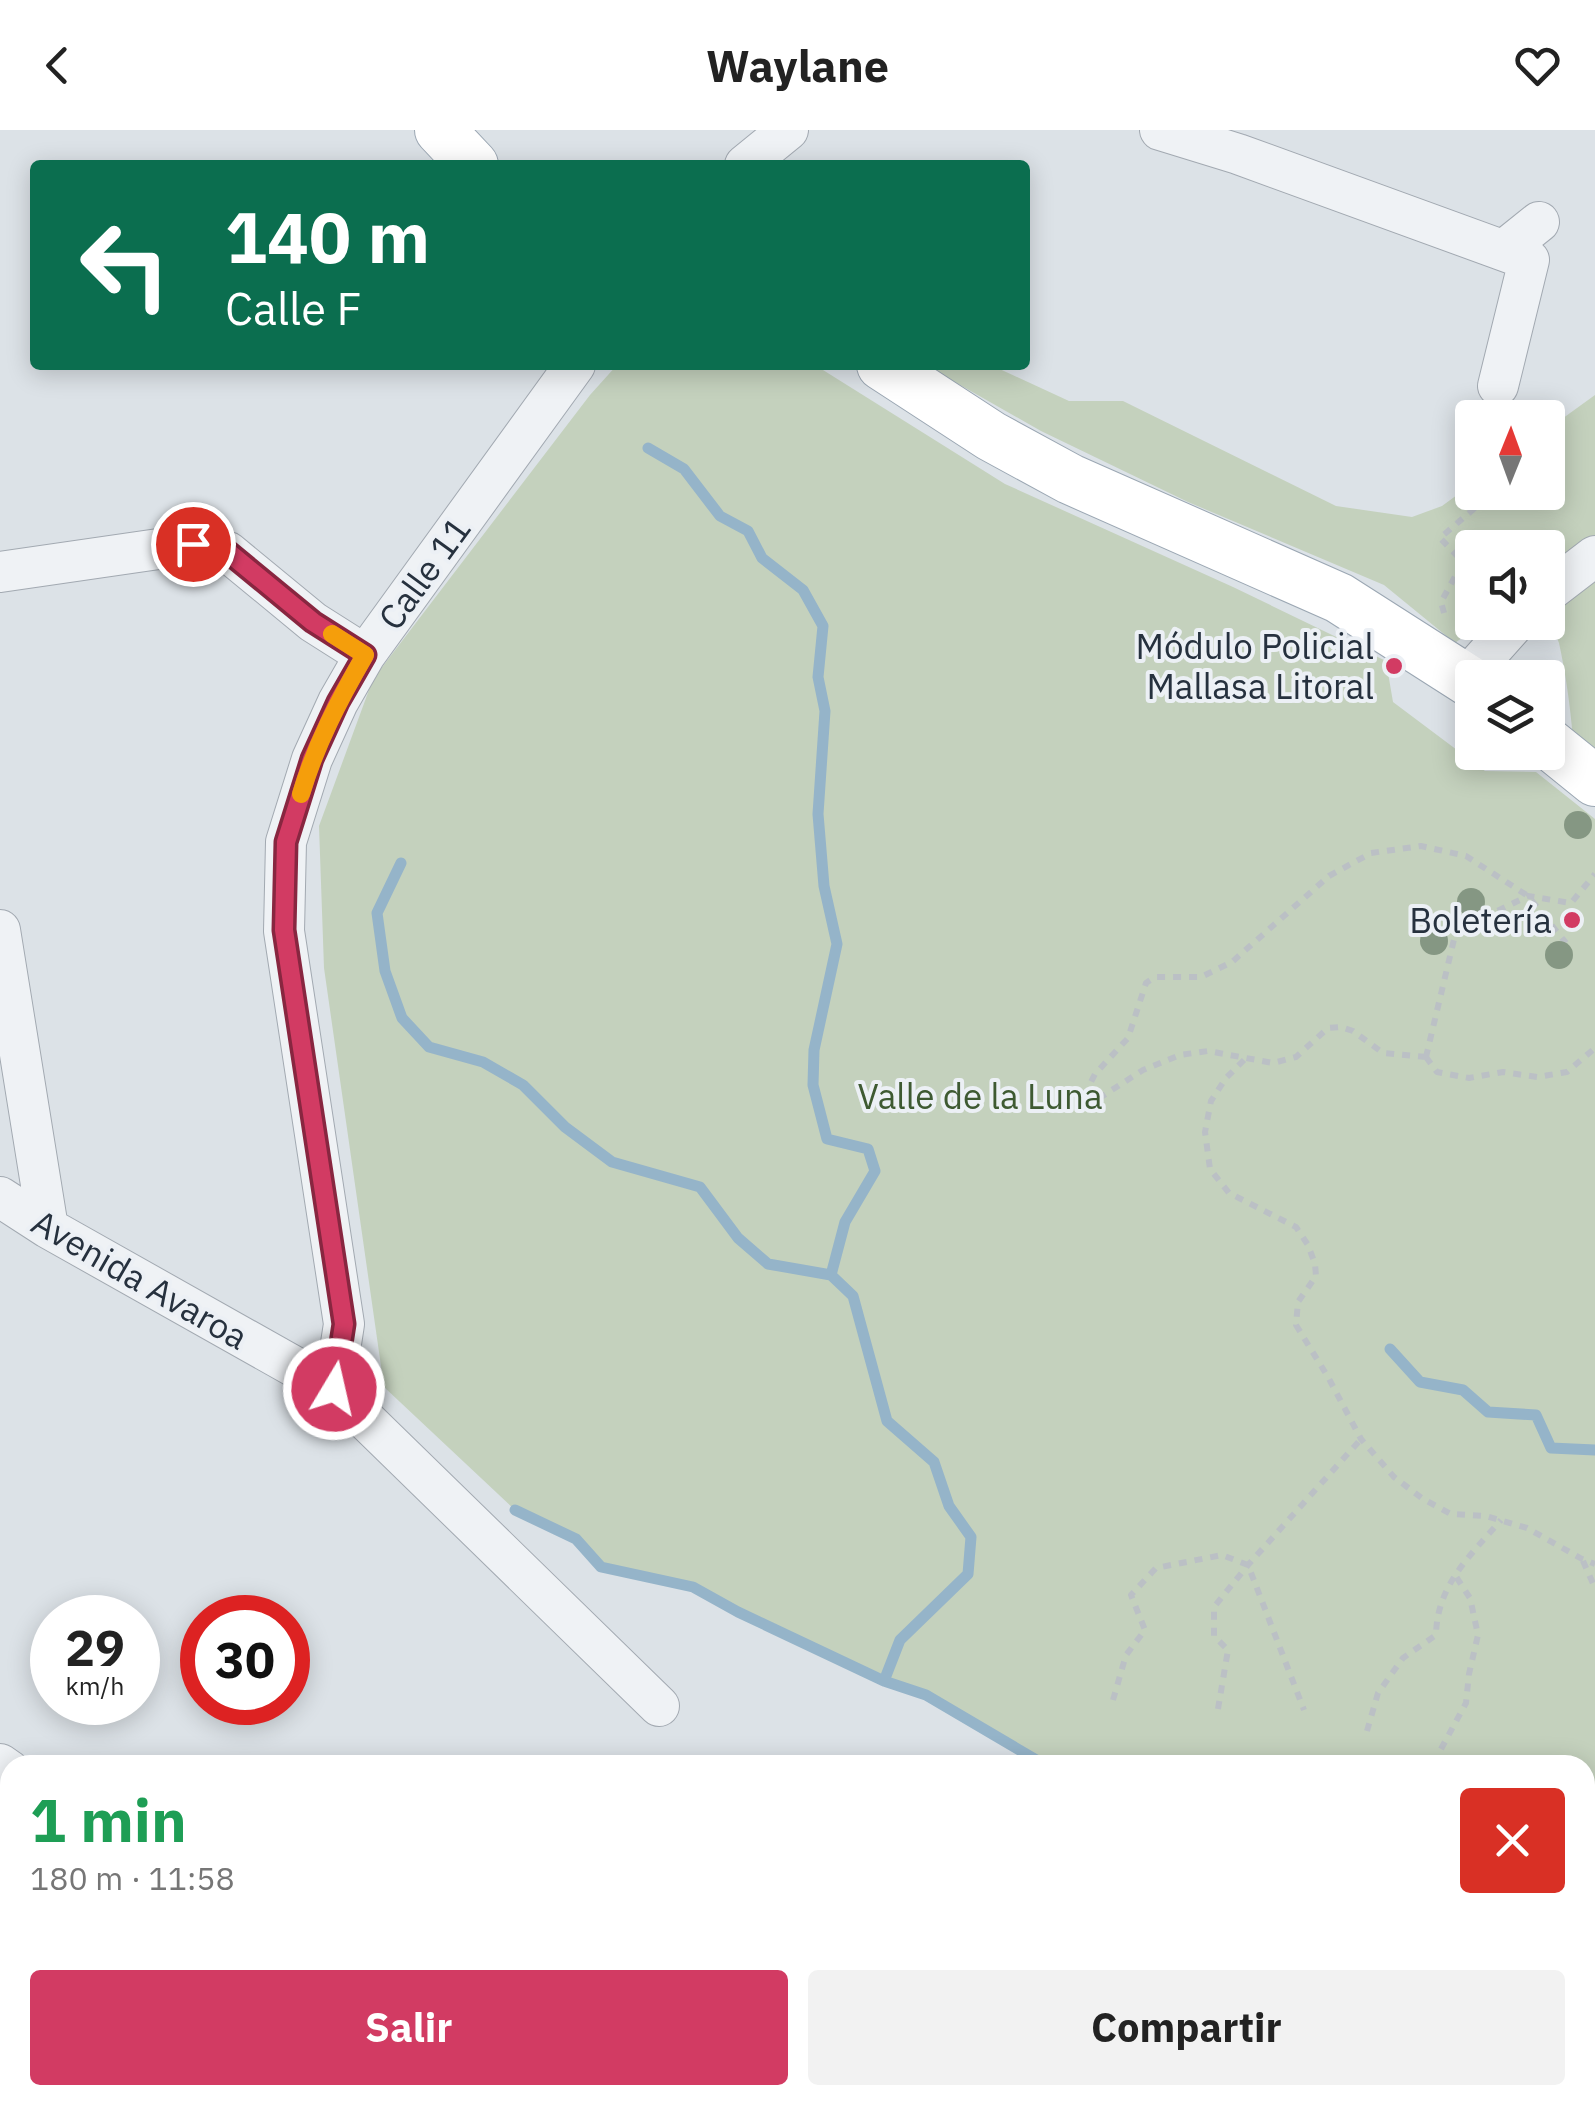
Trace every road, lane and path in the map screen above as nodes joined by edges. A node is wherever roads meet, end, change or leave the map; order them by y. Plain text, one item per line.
1 (440, 130) edge
2 (788, 130) edge
3 (1160, 130) edge
4 (467, 160) edge
5 (752, 160) edge
6 (571, 370) edge
7 (890, 370) edge
8 (1498, 386) dead end
9 (1473, 510) edge
10 (1595, 556) edge
11 (0, 572) edge
12 (1565, 579) edge
13 (1501, 640) edge
14 (365, 655) junction
15 (1462, 660) edge
16 (1485, 660) edge
17 (1455, 671) edge
18 (1565, 757) edge
19 (1595, 781) edge
20 (1595, 874) edge
21 (1528, 896) junction
22 (0, 930) edge
23 (1566, 942) dead end
24 (1595, 1048) edge
25 (1426, 1057) junction
26 (1245, 1058) junction
27 (0, 1197) edge
28 (48, 1228) junction
29 (334, 1389) junction
30 (1361, 1440) junction
31 (1501, 1520) junction
32 (1582, 1560) junction
33 (1595, 1564) edge
34 (1248, 1565) junction
35 (1454, 1574) junction
36 (1595, 1588) edge
37 (1112, 1700) dead end
38 (658, 1706) dead end
39 (1218, 1709) dead end
40 (1304, 1710) dead end
41 (1367, 1732) dead end
42 (1441, 1749) dead end

1 - 4 main road
2 - 5 street
3 - 8 street
6 - 14 street, Calle 11
7 - 17 main road
9 - 15 path
10 - 12 street
11 - 14 street
13 - 16 street
14 - 29 street, Calle 11
18 - 19 main road
20 - 21 path
21 - 23 path
21 - 25 path
21 - 26 path
22 - 28 street
24 - 25 path
25 - 26 path
26 - 30 path
27 - 28 street, Avenida Avaroa
28 - 29 street, Avenida Avaroa
29 - 38 street, Avenida Avaroa
30 - 31 path
30 - 34 path
31 - 32 path
31 - 35 path
32 - 33 path
32 - 36 path
34 - 37 path
34 - 39 path
34 - 40 path
35 - 41 path
35 - 42 path

